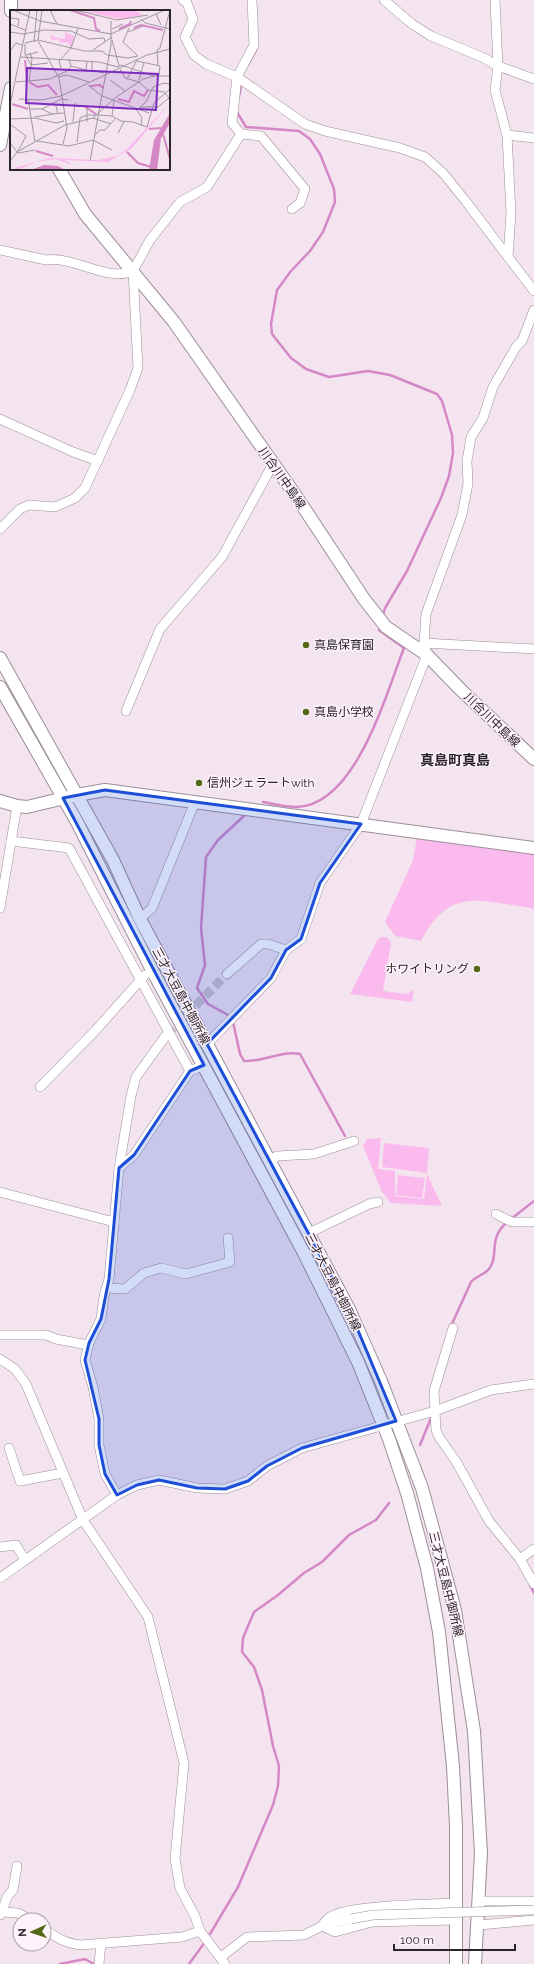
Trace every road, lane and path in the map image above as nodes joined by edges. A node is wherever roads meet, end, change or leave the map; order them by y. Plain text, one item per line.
1 (183, 0) edge
2 (252, 0) edge
3 (384, 0) edge
4 (495, 0) edge
5 (498, 66) junction
6 (237, 77) junction
7 (534, 79) edge
8 (10, 93) edge
9 (241, 134) junction
10 (507, 135) junction
11 (534, 138) edge
12 (0, 142) edge
13 (60, 170) edge
14 (292, 209) dead end
15 (0, 250) edge
16 (508, 257) junction
17 (133, 271) junction
18 (534, 292) edge
19 (534, 310) edge
20 (0, 419) edge
21 (98, 461) junction
22 (273, 464) junction
23 (0, 528) edge
24 (426, 649) junction
25 (534, 649) edge
26 (0, 658) edge
27 (0, 687) edge
28 (126, 711) dead end
29 (534, 759) edge
30 (77, 795) junction
31 (63, 798) junction
32 (0, 801) edge
33 (195, 802) junction
34 (17, 806) junction
35 (362, 824) junction
36 (11, 841) junction
37 (534, 848) edge
38 (0, 908) edge
39 (140, 919) junction
40 (286, 950) junction
41 (152, 970) junction
42 (227, 974) tunnel mouth
43 (141, 978) junction
44 (167, 1034) tunnel mouth
45 (207, 1044) junction
46 (204, 1065) junction
47 (190, 1070) junction
48 (40, 1087) dead end
49 (354, 1141) dead end
50 (270, 1160) junction
51 (119, 1168) junction
52 (0, 1192) edge
53 (378, 1202) dead end
54 (496, 1214) dead end
55 (114, 1222) junction
56 (534, 1222) edge
57 (309, 1233) junction
58 (228, 1238) dead end
59 (106, 1288) junction
60 (453, 1328) dead end
61 (0, 1335) edge
62 (88, 1345) junction
63 (0, 1359) edge
64 (534, 1384) edge
65 (436, 1410) junction
66 (396, 1422) junction
67 (383, 1426) junction
68 (9, 1448) dead end
69 (63, 1473) junction
70 (117, 1495) junction
71 (83, 1520) junction
72 (0, 1547) edge
73 (534, 1549) edge
74 (520, 1559) junction
75 (25, 1560) junction
76 (0, 1578) edge
77 (534, 1584) edge
78 (17, 1866) dead end
79 (480, 1901) junction
80 (534, 1901) edge
81 (456, 1903) junction
82 (534, 1910) edge
83 (12, 1913) edge
84 (1, 1914) edge
85 (455, 1920) junction
86 (534, 1920) edge
87 (479, 1925) junction
88 (322, 1926) junction
89 (200, 1931) junction
90 (52, 1935) edge
91 (101, 1943) junction
92 (223, 1961) edge
93 (99, 1964) edge
94 (456, 1964) edge
95 (475, 1964) edge

1 - 6 street
2 - 6 street
3 - 5 street
4 - 5 street
5 - 7 street
5 - 10 street
6 - 9 street
6 - 16 street
8 - 12 main road
9 - 14 street
9 - 17 street
10 - 11 street
10 - 16 street
13 - 17 main road, 川合川中島線
15 - 17 street
16 - 18 street
17 - 21 street
17 - 22 main road, 川合川中島線
19 - 24 street
20 - 21 street
21 - 23 street
22 - 24 main road, 川合川中島線
22 - 28 street
24 - 25 street
24 - 29 main road, 川合川中島線
24 - 35 street
26 - 30 main road, 三才大豆島中御所線
27 - 31 main road, 三才大豆島中御所線
30 - 31 main road
30 - 33 main road
30 - 39 main road, 三才大豆島中御所線
31 - 34 main road
31 - 41 main road, 三才大豆島中御所線
32 - 34 main road
33 - 35 main road
33 - 39 street
34 - 36 street
35 - 37 main road
35 - 40 street
36 - 38 street
36 - 43 street
39 - 45 main road, 三才大豆島中御所線
40 - 42 street
40 - 45 street
41 - 43 street
41 - 46 main road, 三才大豆島中御所線
43 - 47 street
43 - 48 street
44 - 51 street
45 - 50 main road, 三才大豆島中御所線
46 - 47 street
46 - 67 main road, 三才大豆島中御所線
47 - 51 street
49 - 50 street
50 - 57 main road, 三才大豆島中御所線
51 - 55 street
52 - 55 street
53 - 57 street
54 - 56 street
55 - 59 street
57 - 66 main road, 三才大豆島中御所線
58 - 59 street
59 - 62 street
60 - 65 street
61 - 62 street
62 - 70 street
63 - 69 street
64 - 65 street
65 - 66 street
65 - 74 street
66 - 67 street
66 - 79 main road, 三才大豆島中御所線
67 - 70 street
67 - 81 main road, 三才大豆島中御所線
68 - 69 street
69 - 71 street
70 - 71 street
71 - 75 street
71 - 89 street
72 - 75 street
73 - 74 street
74 - 77 street
75 - 76 street
78 - 84 street
79 - 80 street
79 - 87 main road, 三才大豆島中御所線
81 - 85 main road, 三才大豆島中御所線
81 - 88 street
82 - 88 street, bridge
83 - 84 street
85 - 88 street
85 - 94 main road, 三才大豆島中御所線
86 - 87 street
87 - 95 main road, 三才大豆島中御所線
88 - 92 street
89 - 91 street
89 - 92 street
90 - 91 street
91 - 93 street

